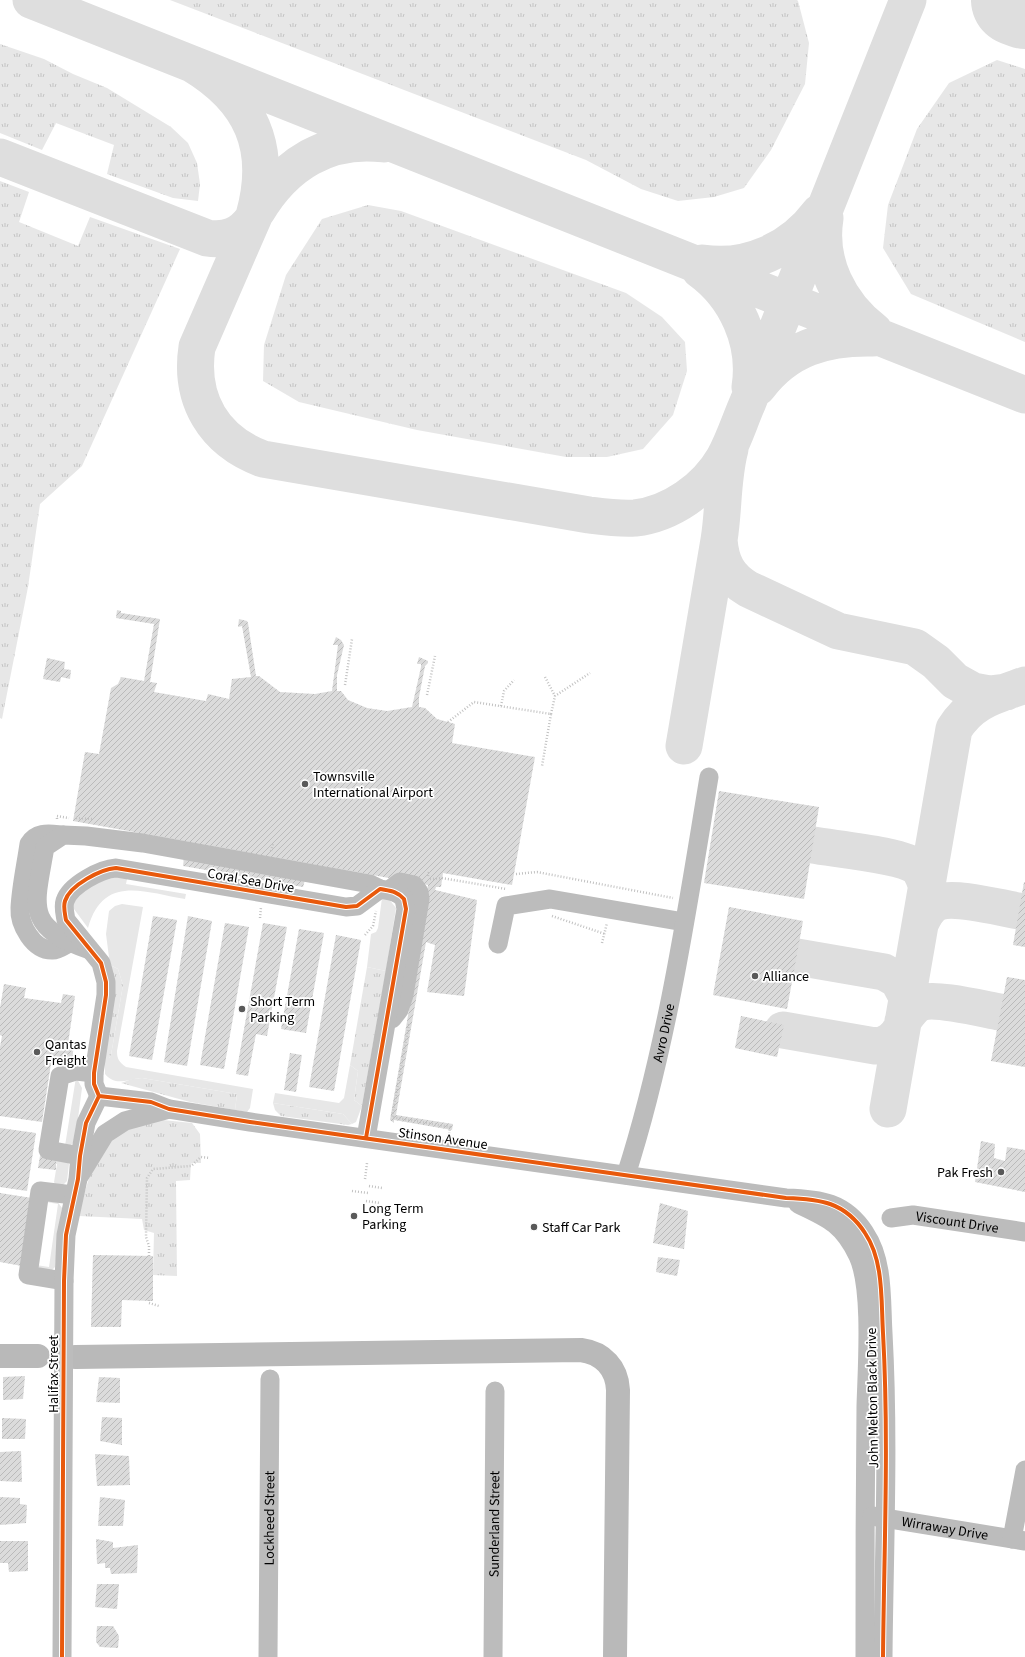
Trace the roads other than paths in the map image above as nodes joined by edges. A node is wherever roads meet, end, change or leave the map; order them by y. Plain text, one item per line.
1 (709, 777) dead end
2 (384, 890) junction
3 (684, 922) junction
4 (498, 944) dead end
5 (90, 950) junction
6 (94, 1073) junction
7 (99, 1096) junction
8 (168, 1109) junction
9 (366, 1138) junction
10 (80, 1156) junction
11 (626, 1175) junction
12 (76, 1187) junction
13 (786, 1198) junction
14 (890, 1218) dead end
15 (1025, 1232) edge
16 (64, 1281) junction
17 (270, 1379) dead end
18 (495, 1391) dead end
19 (1025, 1470) edge
20 (865, 1515) junction
21 (885, 1517) junction
22 (1019, 1540) edge
23 (62, 1657) edge
24 (268, 1657) edge
25 (493, 1657) edge
26 (865, 1657) edge
27 (883, 1657) edge

1 - 3 street, Avro Drive
2 - 5 street, Coral Sea Drive
2 - 5 street
2 - 9 street
3 - 4 street
3 - 11 street, Avro Drive
5 - 6 street, Coral Sea Drive
6 - 7 street, Coral Sea Drive
6 - 10 street
7 - 8 street, Stinson Avenue
7 - 10 street, Halifax Street
8 - 9 street, Stinson Avenue
8 - 12 street
9 - 11 street, Stinson Avenue
10 - 12 street, Halifax Street
11 - 13 street, Stinson Avenue
12 - 16 street, Halifax Street
12 - 16 street
13 - 20 street, John Melton Black Drive
13 - 21 street, John Melton Black Drive
14 - 15 street, Viscount Drive
16 - 23 street, Halifax Street
17 - 24 street, Lockheed Street
18 - 25 street, Sunderland Street
19 - 22 street
20 - 21 street, Wirraway Drive
20 - 26 street, John Melton Black Drive
21 - 22 street, Wirraway Drive
21 - 27 street, John Melton Black Drive

